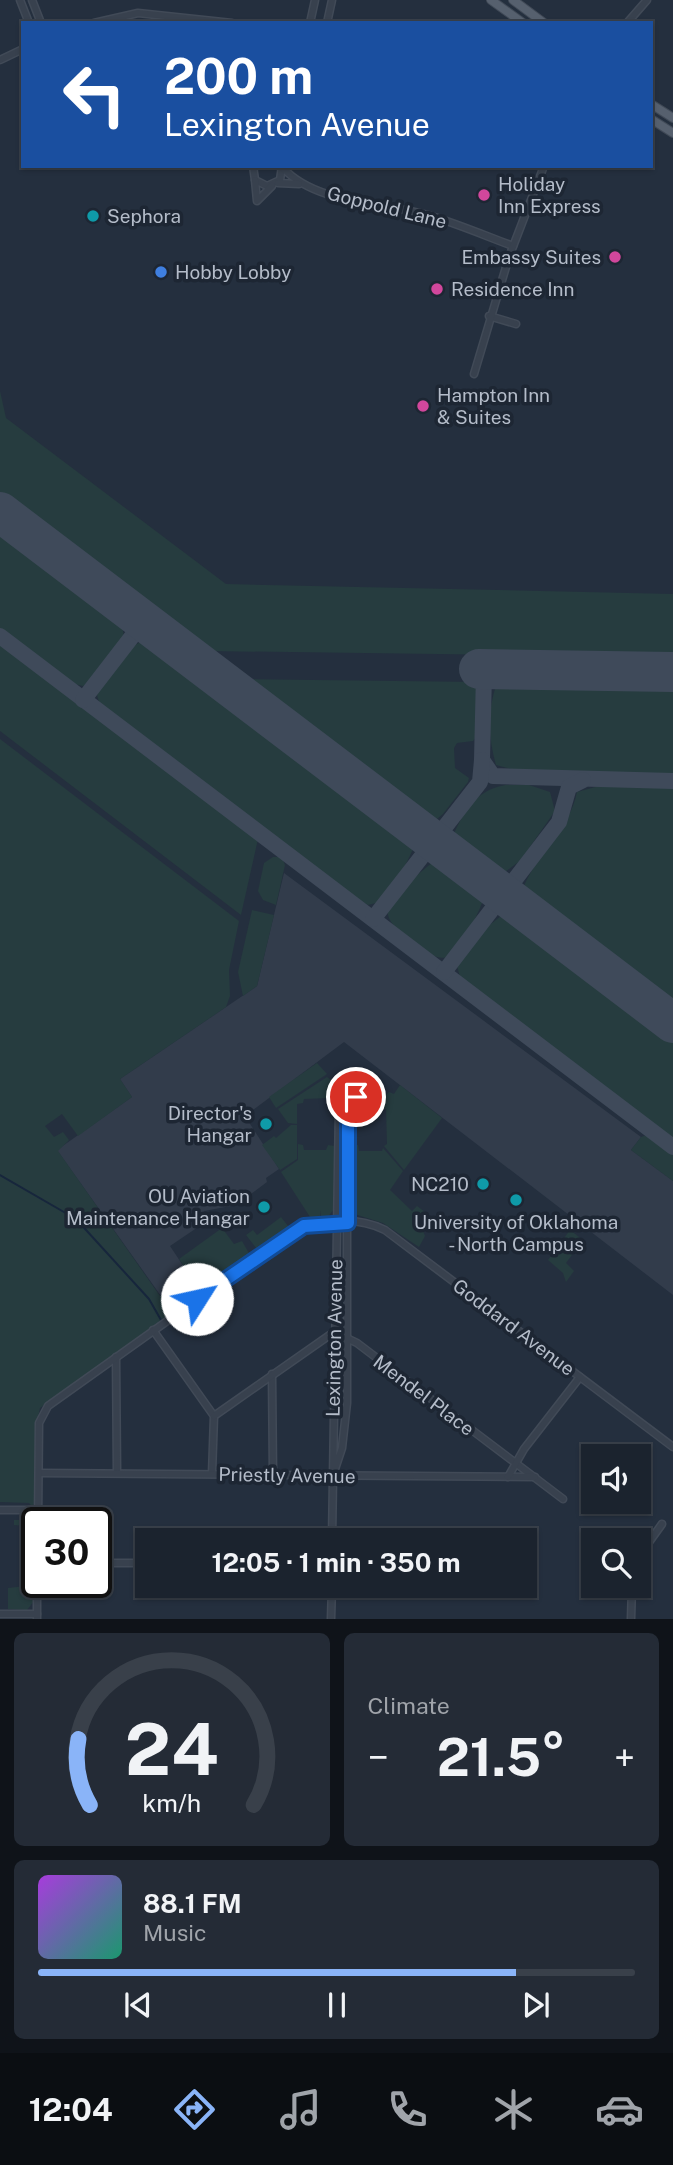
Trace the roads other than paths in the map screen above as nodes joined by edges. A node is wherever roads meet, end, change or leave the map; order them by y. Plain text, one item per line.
1 (20, 0) edge
2 (32, 0) edge
3 (315, 0) edge
4 (332, 0) edge
5 (491, 0) edge
6 (513, 0) edge
7 (647, 0) edge
8 (117, 19) edge
9 (28, 21) edge
10 (40, 21) edge
11 (213, 21) edge
12 (310, 21) edge
13 (327, 21) edge
14 (520, 21) edge
15 (541, 21) edge
16 (629, 21) edge
17 (21, 50) edge
18 (0, 60) edge
19 (653, 105) edge
20 (673, 118) edge
21 (653, 120) edge
22 (673, 133) edge
23 (283, 168) edge
24 (284, 168) edge
25 (543, 168) edge
26 (254, 173) edge
27 (275, 184) junction
28 (301, 184) junction
29 (513, 246) junction
30 (489, 316) junction
31 (516, 324) dead end
32 (474, 374) dead end
33 (336, 1222) junction
34 (348, 1223) junction
35 (153, 1330) junction
36 (334, 1332) junction
37 (348, 1338) junction
38 (116, 1357) junction
39 (272, 1374) junction
40 (580, 1377) junction
41 (214, 1416) junction
42 (673, 1447) edge
43 (516, 1464) junction
44 (39, 1473) junction
45 (117, 1473) junction
46 (212, 1474) junction
47 (273, 1475) junction
48 (333, 1475) junction
49 (508, 1477) junction
50 (535, 1477) junction
51 (563, 1499) dead end
52 (38, 1507) edge
53 (0, 1510) edge
54 (21, 1510) edge
55 (662, 1524) dead end
56 (332, 1528) edge
57 (651, 1539) edge
58 (112, 1563) edge
59 (135, 1563) edge
60 (37, 1598) edge
61 (332, 1598) edge
62 (632, 1598) edge
63 (0, 1614) edge
64 (37, 1617) edge
65 (331, 1619) edge
66 (631, 1619) edge

1 - 9 street
2 - 10 street
3 - 12 street
4 - 13 street
5 - 14 main road
6 - 15 main road
7 - 16 street
8 - 11 street
17 - 18 street
19 - 20 main road
21 - 22 main road
23 - 27 street
24 - 28 street, Goppold Lane
25 - 29 street
26 - 27 street
26 - 27 street
27 - 28 street, Goppold Lane
28 - 29 street, Goppold Lane
29 - 30 street
30 - 31 street
30 - 32 street
33 - 34 street, Goddard Avenue
33 - 34 street, Lexington Avenue
33 - 35 street, Goddard Avenue
33 - 36 street, Lexington Avenue
34 - 37 street, Lexington Avenue
34 - 40 street, Goddard Avenue
35 - 38 street, Goddard Avenue
35 - 41 street
36 - 37 street, Mendel Place
36 - 39 street
36 - 48 street, Lexington Avenue
37 - 43 street, Mendel Place
37 - 48 street, Lexington Avenue
38 - 44 street, Goddard Avenue
38 - 45 street
39 - 41 street
39 - 47 street
40 - 42 street, Goddard Avenue
40 - 43 street
41 - 46 street
43 - 49 street
43 - 50 street, Mendel Place
44 - 45 street, Priestly Avenue
44 - 52 street, Goddard Avenue
45 - 46 street, Priestly Avenue
46 - 47 street, Priestly Avenue
47 - 48 street, Priestly Avenue
48 - 49 street, Priestly Avenue
48 - 56 street, Lexington Avenue
49 - 50 street, Priestly Avenue
50 - 51 street, Mendel Place
53 - 54 street
55 - 57 street
58 - 59 street
60 - 64 street
61 - 65 street
62 - 66 street
63 - 64 street

